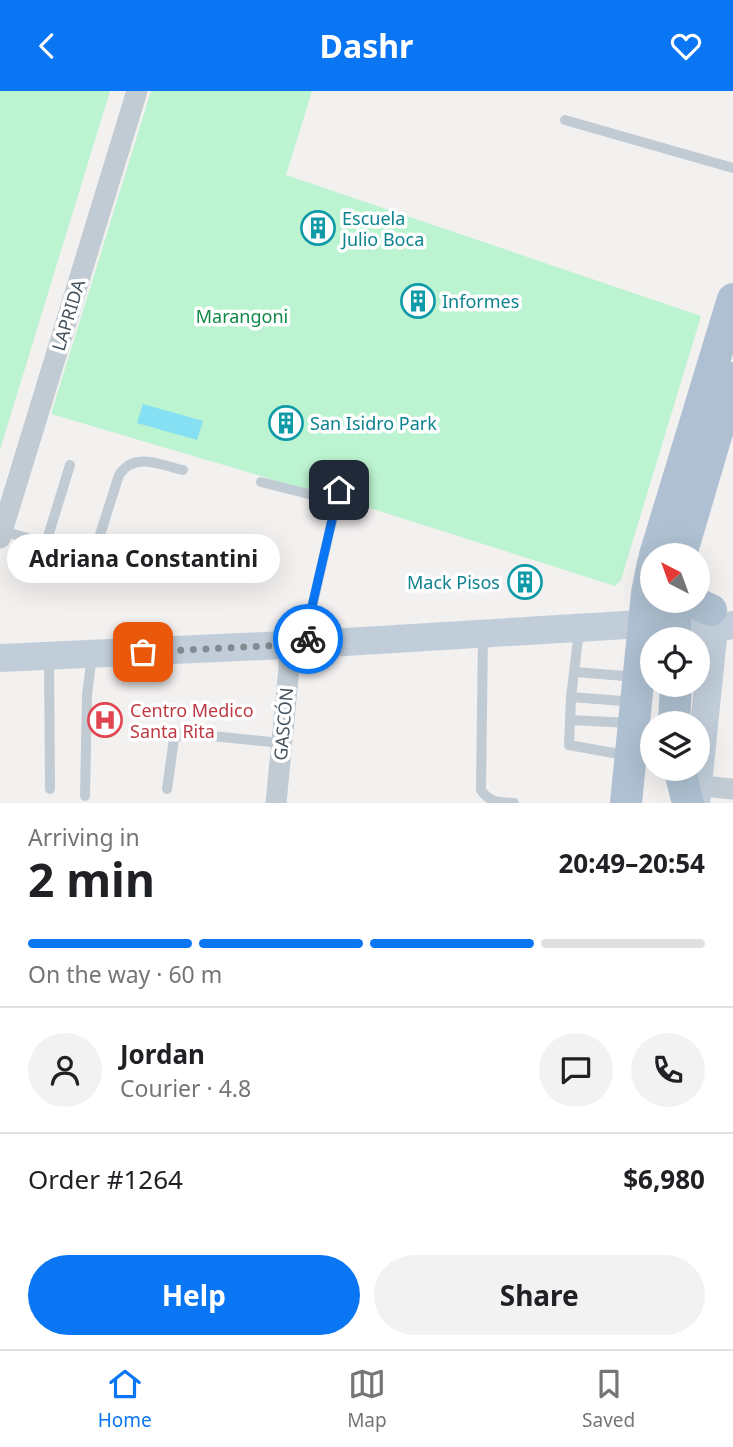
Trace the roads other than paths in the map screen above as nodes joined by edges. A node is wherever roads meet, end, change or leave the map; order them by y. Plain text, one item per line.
1 (137, 91) edge
2 (565, 120) dead end
3 (733, 168) edge
4 (733, 299) edge
5 (733, 378) edge
6 (70, 465) dead end
7 (183, 470) dead end
8 (261, 482) dead end
9 (1, 535) edge
10 (46, 543) junction
11 (659, 543) edge
12 (685, 543) edge
13 (691, 619) edge
14 (579, 628) junction
15 (483, 634) junction
16 (298, 644) junction
17 (93, 655) junction
18 (49, 657) junction
19 (0, 658) edge
20 (576, 672) junction
21 (571, 697) junction
22 (647, 702) edge
23 (571, 720) junction
24 (281, 743) junction
25 (631, 756) junction
26 (680, 785) edge
27 (50, 789) dead end
28 (167, 789) dead end
29 (733, 789) edge
30 (85, 796) dead end
31 (276, 803) edge
32 (514, 803) edge
33 (626, 803) edge

1 - 9 street, LAPRIDA
2 - 3 lane
4 - 11 main road
5 - 12 main road
6 - 10 lane
7 - 10 lane
8 - 16 lane
9 - 10 lane
13 - 14 main road
13 - 22 main road
13 - 26 main road
14 - 15 main road
14 - 20 lane
15 - 16 main road
15 - 32 lane
16 - 17 main road
16 - 24 street, GASCÓN
17 - 18 main road
17 - 30 lane
18 - 19 main road
18 - 27 lane
20 - 21 lane
20 - 22 lane
21 - 22 lane
21 - 23 lane
22 - 23 lane
22 - 25 main road
23 - 25 lane
24 - 28 lane
24 - 31 street, GASCÓN
25 - 33 main road
26 - 29 street

